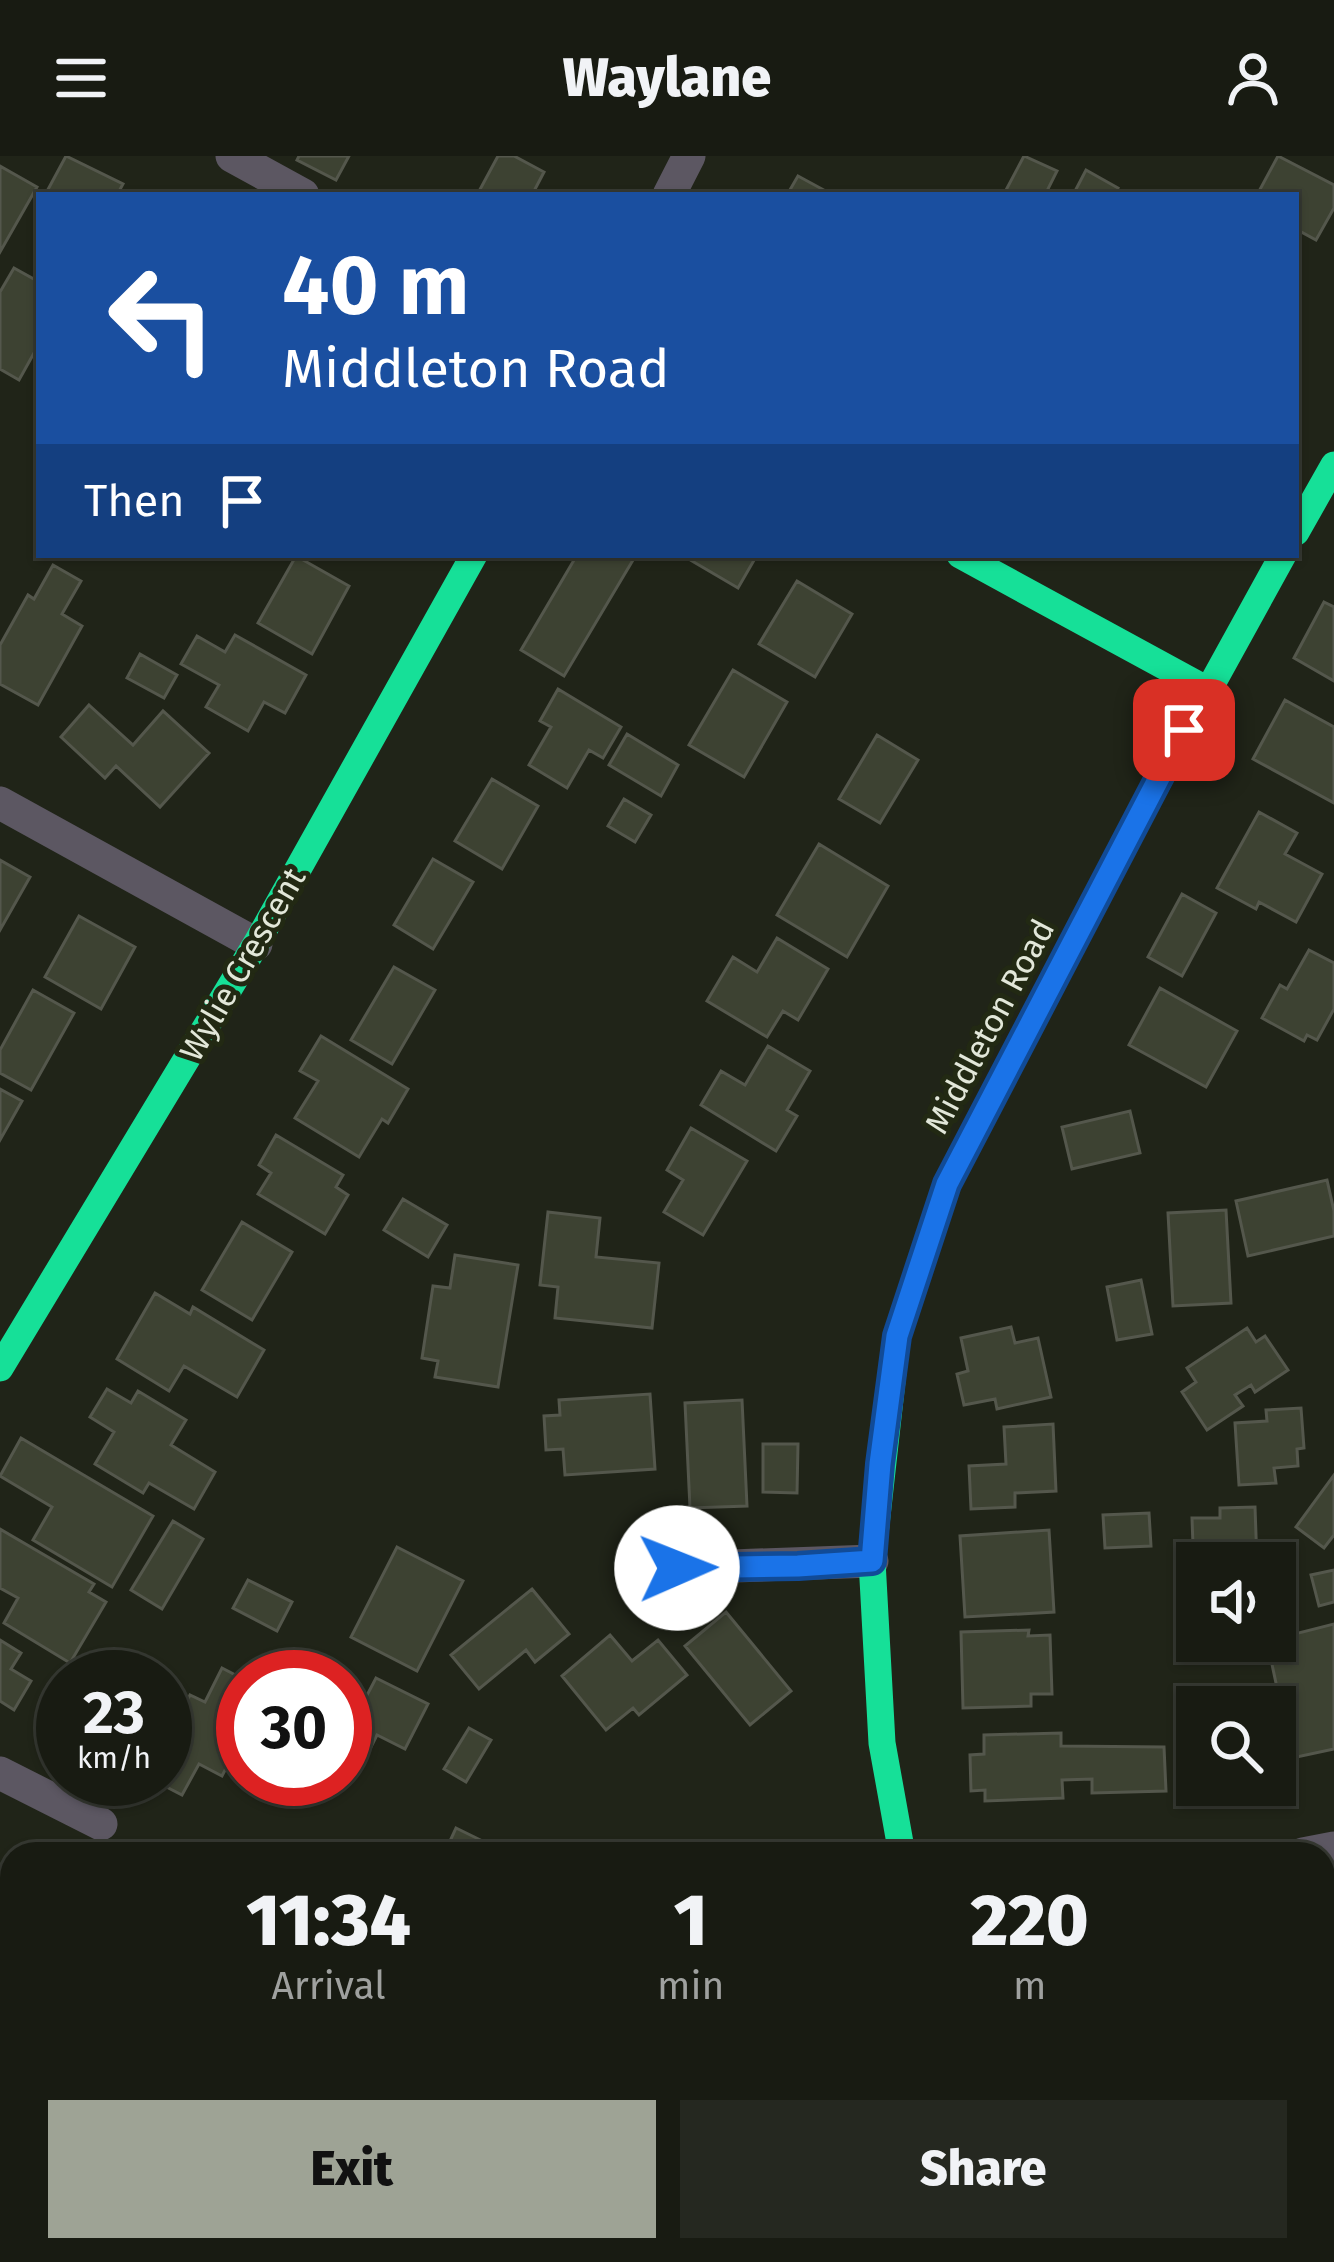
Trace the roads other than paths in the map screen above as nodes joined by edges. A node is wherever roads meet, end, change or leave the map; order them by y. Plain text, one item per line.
1 (232, 156) edge
2 (689, 156) edge
3 (298, 192) edge
4 (671, 192) edge
5 (1334, 465) edge
6 (1299, 527) edge
7 (472, 558) edge
8 (966, 558) edge
9 (1281, 558) edge
10 (1206, 689) junction
11 (0, 803) edge
12 (256, 944) junction
13 (0, 1368) edge
14 (872, 1561) junction
15 (677, 1568) dead end
16 (0, 1773) edge
17 (101, 1824) dead end
18 (900, 1842) edge

1 - 3 street
2 - 4 street
5 - 6 main road
7 - 12 main road, Wylie Crescent
8 - 10 main road
9 - 10 main road, Middleton Road
10 - 14 main road, Middleton Road
11 - 12 street
12 - 13 main road, Wylie Crescent
14 - 15 street
14 - 18 main road, Middleton Road
16 - 17 street

